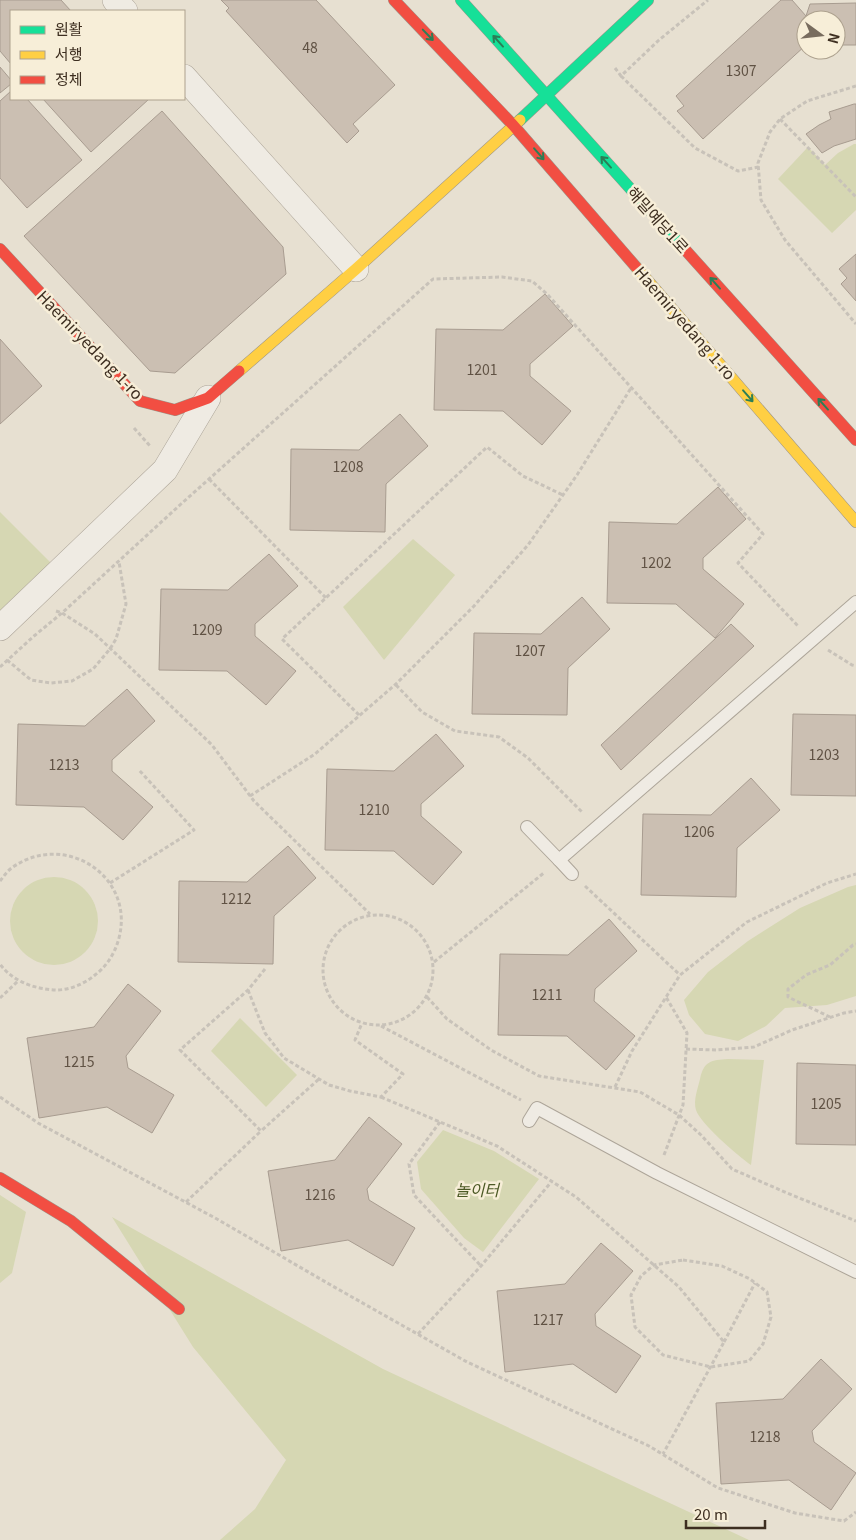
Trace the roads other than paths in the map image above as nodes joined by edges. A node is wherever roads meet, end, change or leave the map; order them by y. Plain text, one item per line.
1 (115, 0) edge
2 (394, 0) edge
3 (461, 0) edge
4 (648, 0) edge
5 (124, 10) edge
6 (185, 77) edge
7 (546, 96) junction
8 (513, 125) junction
9 (0, 250) edge
10 (356, 268) junction
11 (208, 398) junction
12 (856, 440) edge
13 (856, 522) edge
14 (856, 602) edge
15 (0, 628) edge
16 (528, 827) dead end
17 (559, 860) junction
18 (572, 874) road end
19 (530, 1121) dead end
20 (0, 1178) edge
21 (856, 1272) edge
22 (179, 1309) dead end

1 - 5 street
2 -> 8 street, Haemiryedang 1-ro
7 -> 3 street, 해밀예당1로
4 - 7 street
6 - 10 street
7 - 8 street
12 -> 7 street, 해밀예당1로
8 - 10 street, Haemiryedang 1-ro
8 -> 13 street, Haemiryedang 1-ro
9 - 11 street, Haemiryedang 1-ro
10 - 11 street, Haemiryedang 1-ro
11 - 15 street
14 - 17 lane
16 - 17 lane
17 - 18 lane
19 - 21 lane
20 - 22 street

